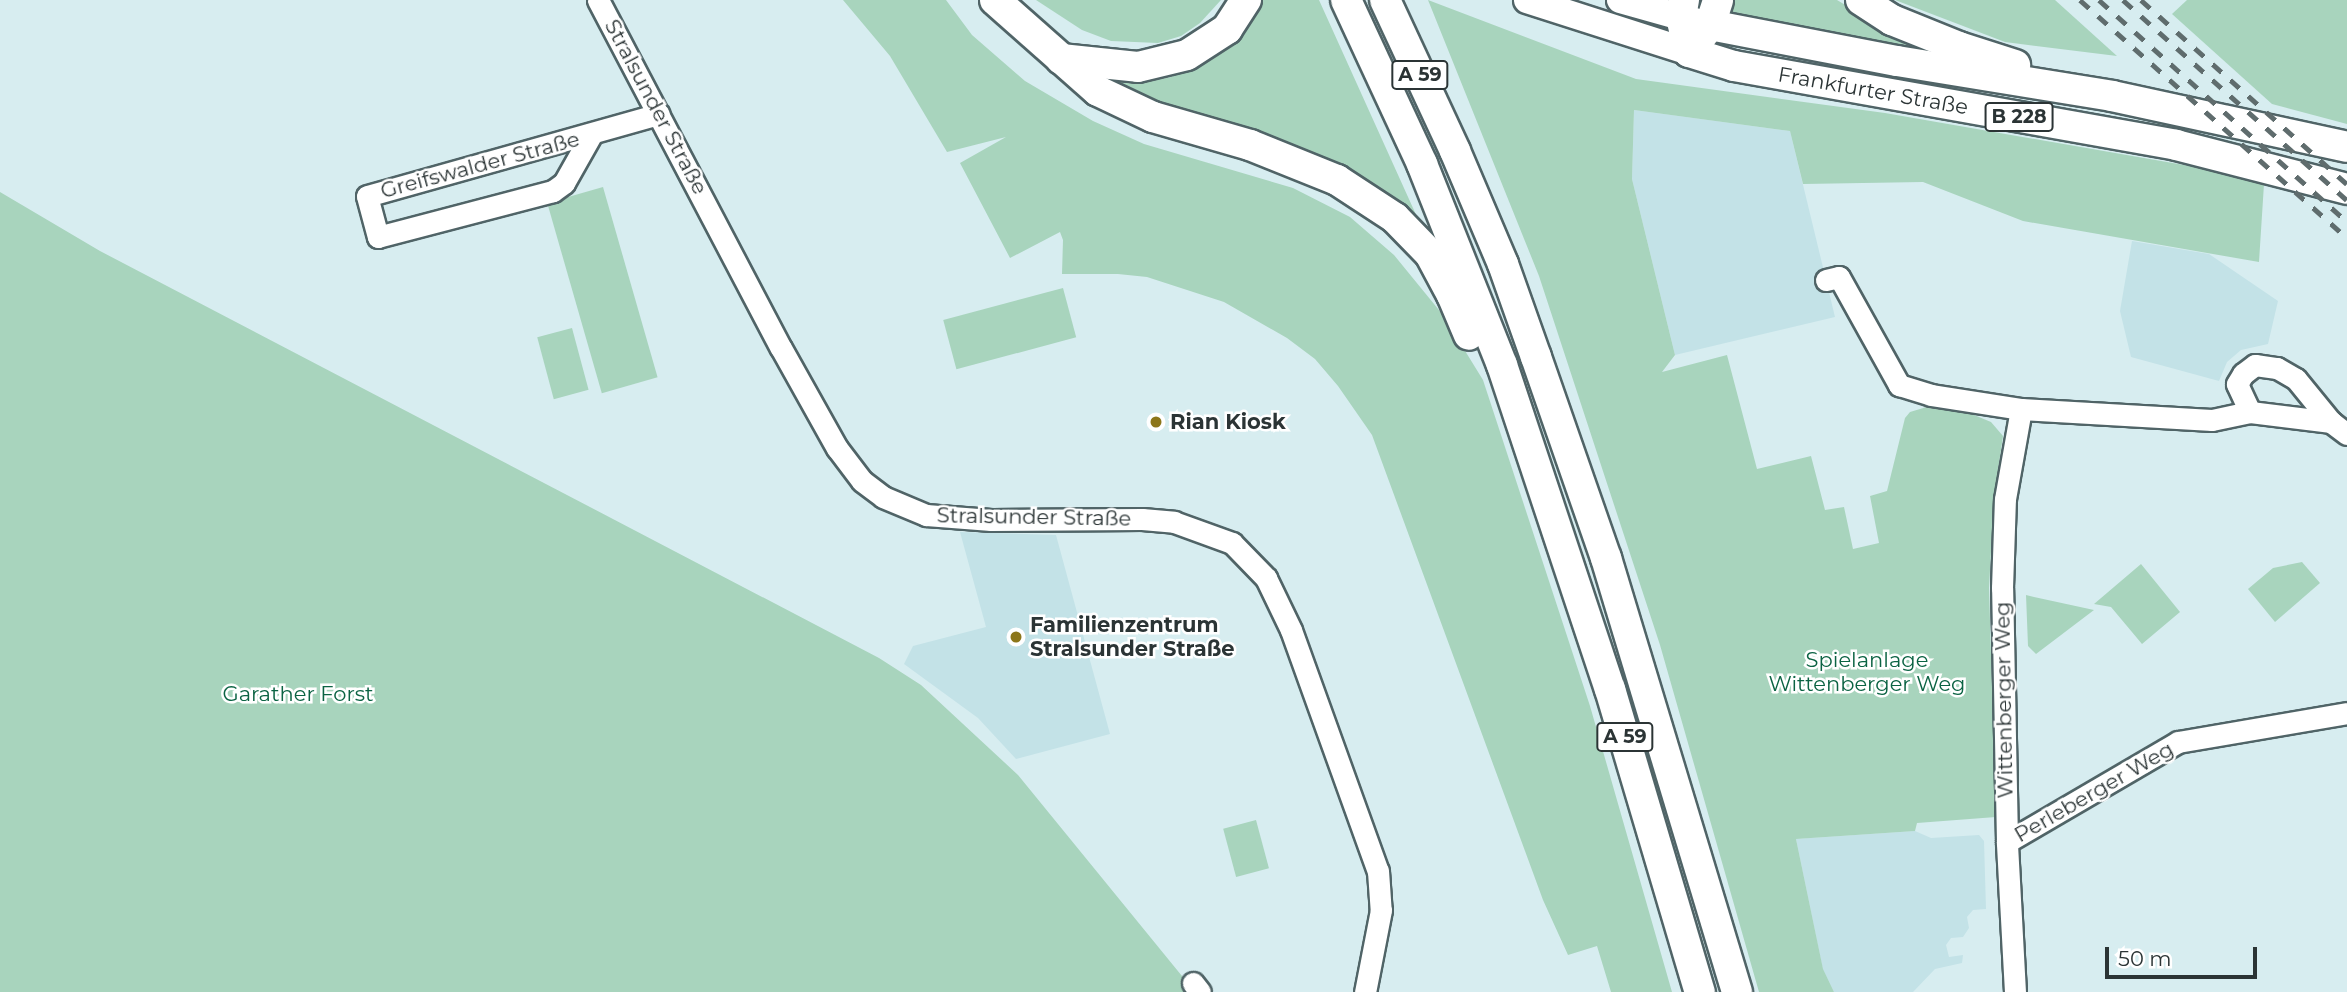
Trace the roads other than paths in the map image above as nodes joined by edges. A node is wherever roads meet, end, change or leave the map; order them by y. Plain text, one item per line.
1 (598, 0) edge
2 (995, 0) edge
3 (1246, 0) edge
4 (1346, 0) edge
5 (1527, 0) edge
6 (1620, 0) edge
7 (1861, 0) edge
8 (1400, 1) edge
9 (1682, 9) edge
10 (1714, 13) edge
11 (1689, 52) junction
12 (1061, 59) junction
13 (2112, 96) junction
14 (659, 114) junction
15 (591, 135) junction
16 (2347, 147) edge
17 (2347, 189) edge
18 (1826, 280) dead end
19 (2021, 409) junction
20 (2250, 412) junction
21 (2339, 428) edge
22 (1544, 484) junction
23 (2347, 713) edge
24 (2007, 842) junction
25 (1365, 992) edge
26 (1700, 992) edge
27 (1737, 992) edge
28 (2015, 992) edge

1 - 14 street, Stralsunder Straße
2 - 12 highway
3 - 12 highway
4 - 22 highway, A 59
5 - 11 main road, Frankfurter Straße / B 228
6 - 9 main road, Frankfurter Straße / B 228
7 - 13 highway
8 - 27 highway, A 59
9 - 10 main road, Frankfurter Straße / B 228
9 - 11 highway
10 - 11 highway
10 - 13 highway, Frankfurter Straße / B 228
11 - 17 highway, Frankfurter Straße / B 228
12 - 22 highway
13 - 16 highway, Frankfurter Straße / B 228
14 - 15 street, Greifswalder Straße
14 - 25 street, Stralsunder Straße
15 - 15 street, Greifswalder Straße
18 - 19 street
19 - 20 street
19 - 24 street, Wittenberger Weg
20 - 21 street
20 - 21 street
22 - 26 highway, A 59
23 - 24 street, Perleberger Weg
24 - 28 street, Wittenberger Weg

